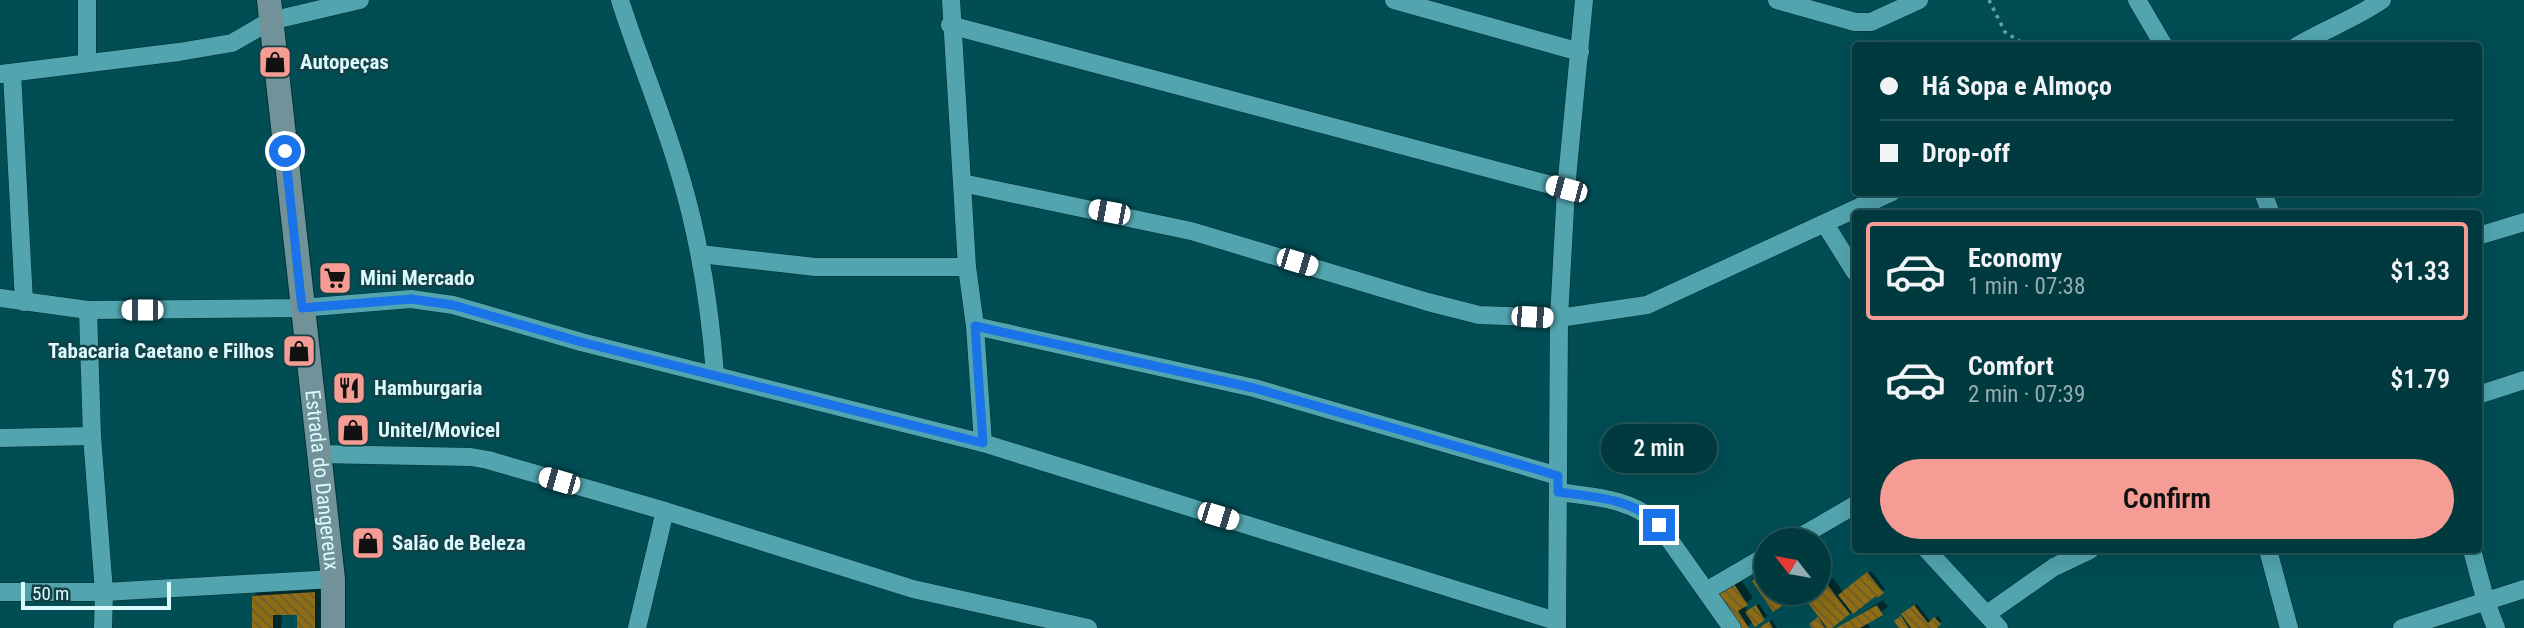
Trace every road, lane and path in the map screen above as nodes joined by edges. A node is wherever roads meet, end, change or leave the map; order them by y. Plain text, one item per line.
1 (87, 0) edge
2 (360, 0) edge
3 (620, 0) edge
4 (950, 0) edge
5 (1394, 0) edge
6 (1584, 0) edge
7 (1777, 0) edge
8 (1919, 0) edge
9 (1989, 0) edge
10 (2137, 0) edge
11 (2382, 0) edge
12 (270, 10) edge
13 (950, 25) junction
14 (2021, 42) edge
15 (2162, 42) edge
16 (2304, 42) edge
17 (1580, 52) junction
18 (88, 63) junction
19 (6, 74) edge
20 (962, 183) junction
21 (1566, 189) junction
22 (1884, 196) edge
23 (1855, 210) edge
24 (1852, 212) edge
25 (2524, 222) edge
26 (1825, 225) junction
27 (2482, 235) edge
28 (700, 254) junction
29 (967, 267) junction
30 (1852, 267) edge
31 (0, 298) edge
32 (24, 302) junction
33 (302, 308) junction
34 (89, 310) junction
35 (1559, 318) junction
36 (975, 326) junction
37 (715, 374) junction
38 (2524, 380) edge
39 (2482, 394) edge
40 (92, 436) junction
41 (0, 438) edge
42 (983, 443) junction
43 (318, 454) junction
44 (1558, 484) junction
45 (1852, 507) edge
46 (665, 511) junction
47 (1815, 528) edge
48 (1930, 553) edge
49 (2084, 553) edge
50 (2269, 553) edge
51 (2473, 553) edge
52 (1754, 563) edge
53 (333, 579) junction
54 (2524, 589) edge
55 (1706, 591) junction
56 (0, 592) edge
57 (103, 592) junction
58 (2486, 602) junction
59 (1987, 614) junction
60 (1557, 624) edge
61 (103, 628) edge
62 (333, 628) edge
63 (638, 628) edge
64 (1088, 628) edge
65 (1732, 628) edge
66 (1999, 628) edge
67 (2289, 628) edge
68 (2402, 628) edge
69 (2496, 628) edge

1 - 18 street
2 - 12 street
3 - 28 street
4 - 13 street
5 - 17 street
6 - 17 street
7 - 8 street
9 - 14 path
10 - 15 street
11 - 16 street
12 - 18 street
12 - 33 main road, Estrada do Dangereux
13 - 20 street
13 - 21 street
17 - 21 street
18 - 19 street
19 - 32 street
20 - 29 street
20 - 35 street
21 - 35 street
22 - 23 street
24 - 26 street
25 - 27 street
26 - 30 street
26 - 35 street
28 - 29 street
28 - 37 street
29 - 36 street
31 - 32 street
32 - 34 street
33 - 34 street
33 - 37 street
33 - 43 main road, Estrada do Dangereux
34 - 40 street
35 - 44 street
36 - 42 street
36 - 44 street
37 - 42 street
38 - 39 street
40 - 41 street
40 - 57 street
42 - 60 street
43 - 46 street
43 - 53 main road, Estrada do Dangereux
44 - 55 street
44 - 60 street
45 - 47 street
46 - 63 street
46 - 64 street
48 - 59 street
49 - 59 street
50 - 67 street
51 - 58 street
52 - 55 street
53 - 57 street
53 - 62 main road, Estrada do Dangereux
54 - 58 street
55 - 65 street
56 - 57 street
57 - 61 street
58 - 68 street
58 - 69 street
59 - 66 street

